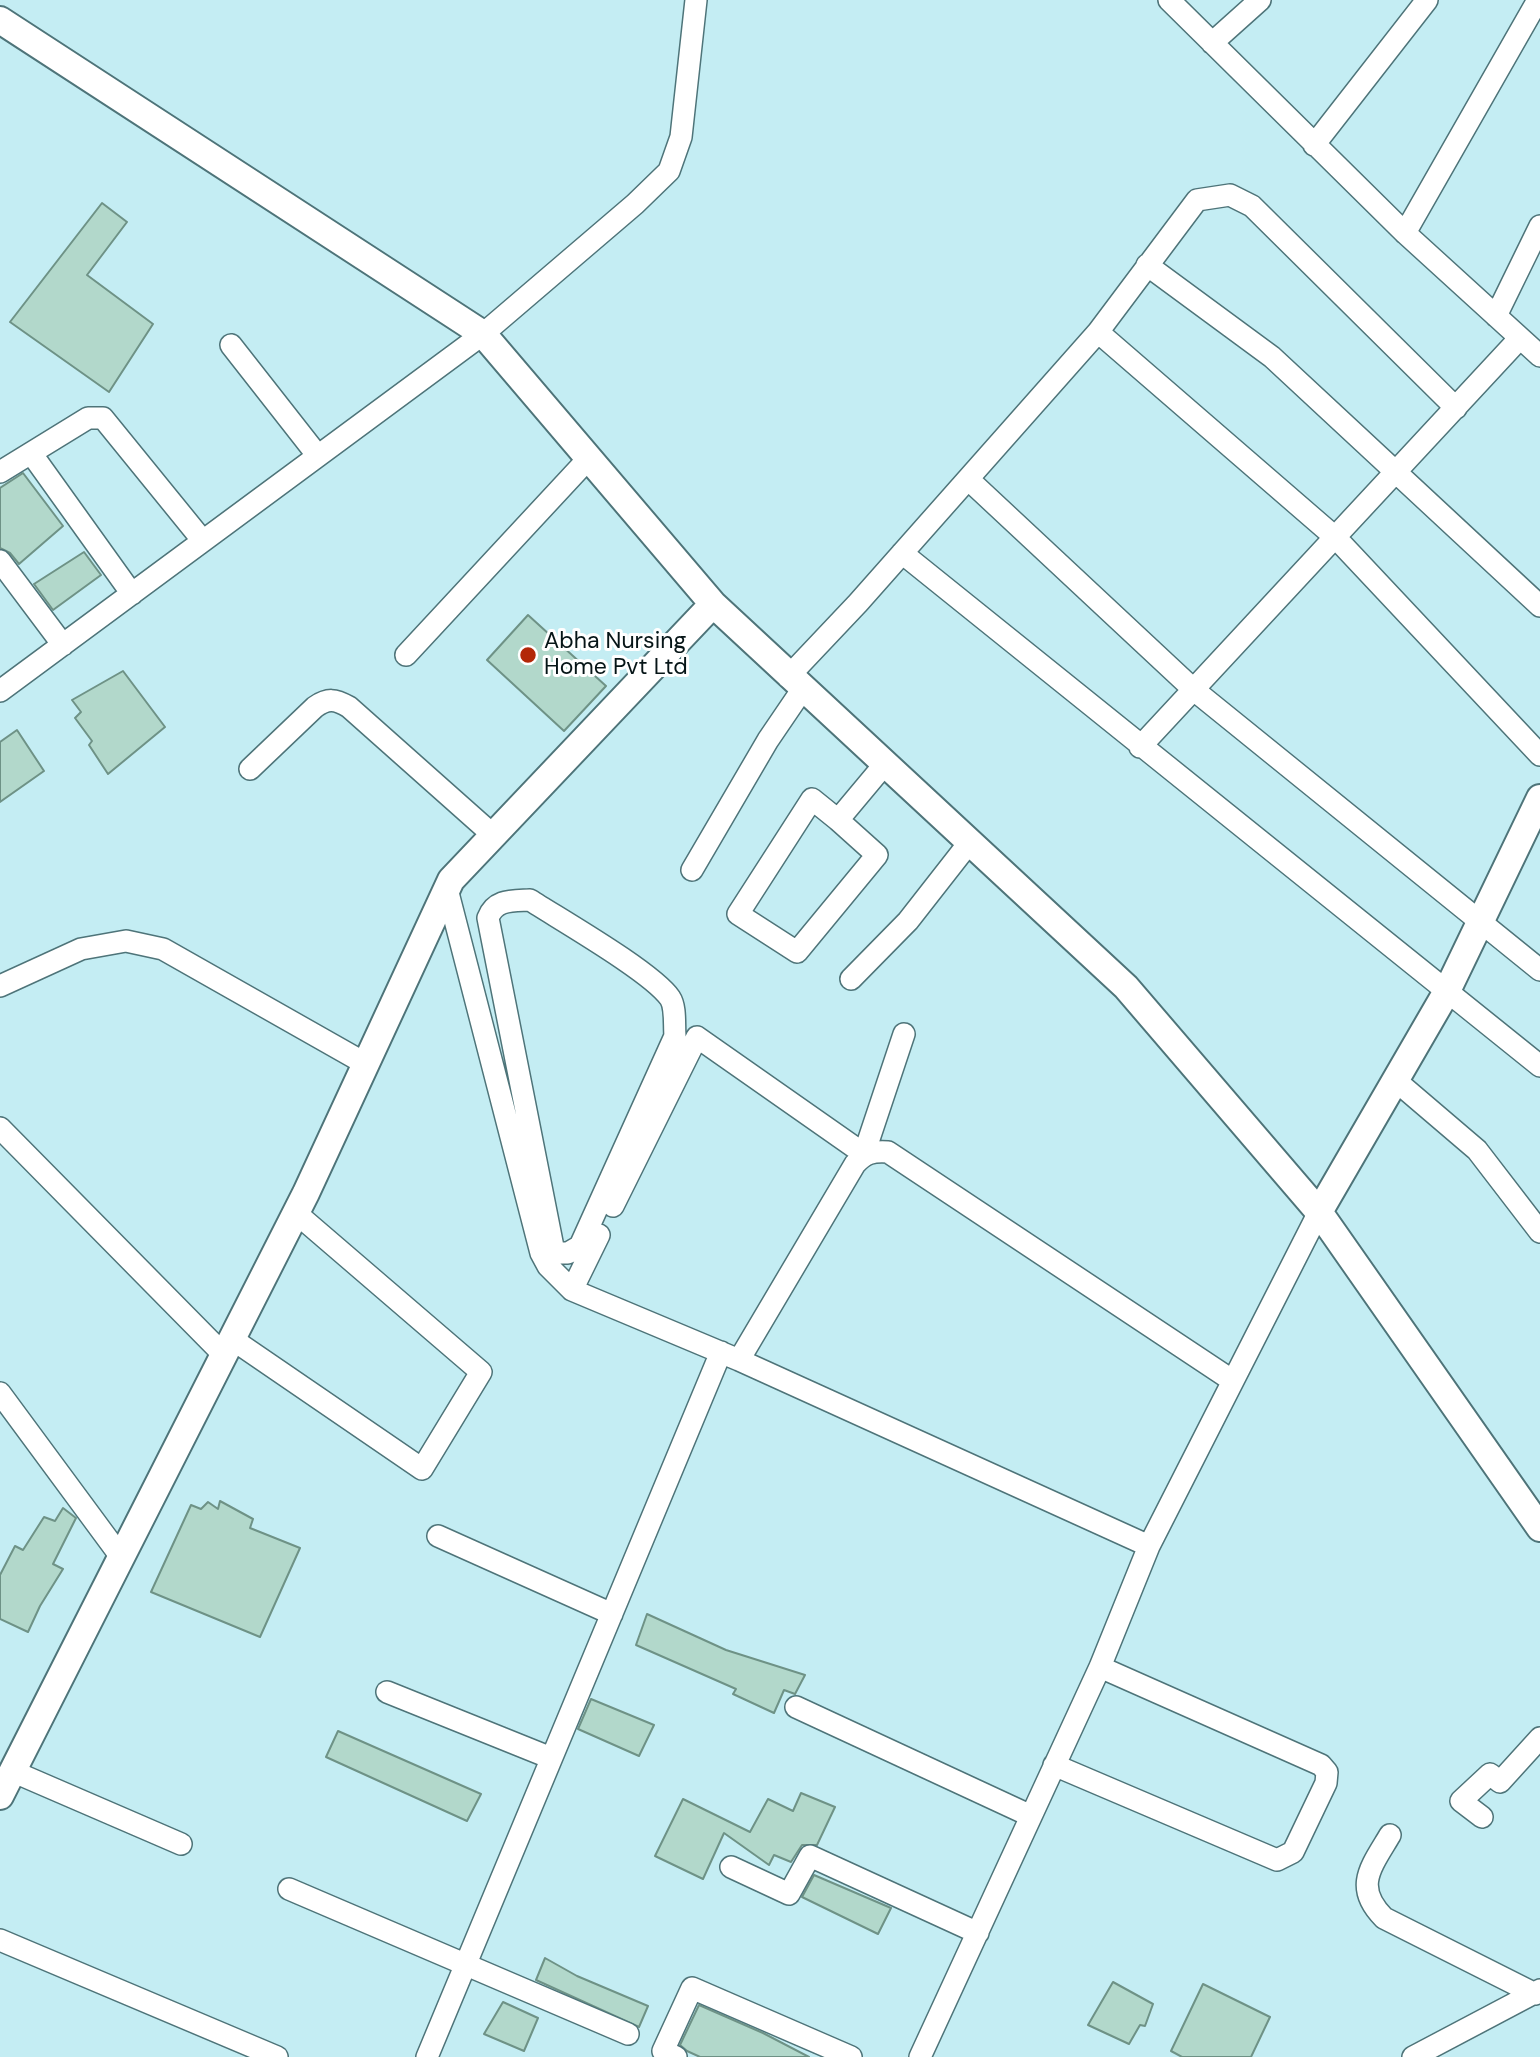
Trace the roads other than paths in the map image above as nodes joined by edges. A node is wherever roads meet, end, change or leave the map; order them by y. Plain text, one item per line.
1 (696, 0) edge
2 (1169, 0) edge
3 (1260, 0) edge
4 (1427, 0) edge
5 (1538, 0) edge
6 (0, 20) edge
7 (1212, 44) junction
8 (1314, 145) junction
9 (1540, 226) edge
10 (1405, 233) junction
11 (1147, 265) junction
12 (1496, 316) junction
13 (1098, 332) junction
14 (483, 334) junction
15 (1520, 338) junction
16 (231, 345) dead end
17 (1540, 356) edge
18 (1456, 408) junction
19 (31, 453) junction
20 (318, 456) junction
21 (589, 458) junction
22 (0, 472) edge
23 (1397, 473) junction
24 (968, 479) junction
25 (1336, 538) junction
26 (203, 541) junction
27 (902, 554) junction
28 (0, 561) edge
29 (132, 594) junction
30 (713, 604) junction
31 (1540, 606) edge
32 (63, 645) junction
33 (406, 655) dead end
34 (795, 683) junction
35 (1194, 690) junction
36 (0, 691) edge
37 (1140, 747) junction
38 (1540, 755) edge
39 (884, 765) junction
40 (250, 769) dead end
41 (1540, 798) edge
42 (838, 820) junction
43 (494, 835) junction
44 (969, 843) junction
45 (692, 870) dead end
46 (447, 889) junction
47 (1481, 919) junction
48 (1540, 970) edge
49 (851, 979) dead end
50 (0, 986) edge
51 (1446, 993) junction
52 (904, 1034) dead end
53 (366, 1064) junction
54 (1540, 1066) edge
55 (1395, 1080) junction
56 (521, 1087) junction
57 (499, 1089) junction
58 (0, 1128) edge
59 (864, 1154) junction
60 (1320, 1212) junction
61 (296, 1213) junction
62 (1540, 1232) edge
63 (572, 1290) junction
64 (228, 1347) junction
65 (730, 1356) junction
66 (1233, 1381) junction
67 (0, 1393) edge
68 (1540, 1528) edge
69 (438, 1536) dead end
70 (1149, 1546) junction
71 (121, 1557) junction
72 (612, 1614) junction
73 (1100, 1667) junction
74 (387, 1692) dead end
75 (796, 1707) dead end
76 (1540, 1738) edge
77 (551, 1758) junction
78 (1054, 1765) junction
79 (12, 1771) junction
80 (0, 1796) edge
81 (1031, 1816) junction
82 (1482, 1817) dead end
83 (1390, 1835) dead end
84 (181, 1844) dead end
85 (731, 1867) dead end
86 (289, 1889) dead end
87 (978, 1933) junction
88 (0, 1940) edge
89 (466, 1963) junction
90 (1537, 1992) edge
91 (628, 2034) dead end
92 (277, 2057) edge
93 (427, 2057) edge
94 (676, 2057) edge
95 (851, 2057) edge
96 (920, 2057) edge
97 (1413, 2057) edge

1 - 14 street
2 - 7 street
3 - 7 street
4 - 8 street
5 - 10 street
6 - 14 street
7 - 8 street
8 - 10 street
9 - 12 street
10 - 12 street
11 - 13 street
11 - 18 street
11 - 23 street
12 - 15 street
13 - 24 street
13 - 25 street
14 - 20 street
14 - 21 street
15 - 17 street
15 - 18 street
16 - 20 street
18 - 23 street
19 - 22 street
19 - 26 street
19 - 29 street
20 - 26 street
21 - 30 street
21 - 33 street
23 - 25 street
23 - 31 street
24 - 27 street
24 - 35 street
25 - 35 street
25 - 38 street
26 - 29 street
27 - 34 street
27 - 37 street
28 - 32 street
29 - 32 street
30 - 34 street
30 - 43 street
32 - 36 street
34 - 39 street
34 - 45 street
35 - 37 street
35 - 47 street
37 - 51 street
39 - 42 street
39 - 44 street
40 - 43 street
41 - 47 street
42 - 42 street
43 - 46 street
44 - 49 street
44 - 60 street
46 - 53 street
46 - 57 street
47 - 48 street
47 - 51 street
50 - 53 street
51 - 54 street
51 - 55 street
52 - 59 street
53 - 61 street
55 - 60 street
55 - 62 street
56 - 56 street
56 - 57 street
57 - 63 street
58 - 64 street
59 - 63 street
59 - 65 street
59 - 66 street
60 - 66 street
60 - 68 street
61 - 64 street
61 - 64 street
63 - 65 street
64 - 71 street
65 - 70 street
65 - 72 street
66 - 70 street
67 - 71 street
69 - 72 street
70 - 73 street
71 - 79 street
72 - 77 street
73 - 78 street
73 - 78 street
74 - 77 street
75 - 81 street
76 - 82 street
77 - 89 street
78 - 81 street
79 - 80 street
79 - 84 street
81 - 87 street
83 - 90 street
85 - 87 street
86 - 89 street
87 - 96 street
88 - 92 street
89 - 91 street
89 - 93 street
90 - 97 street
94 - 95 street

